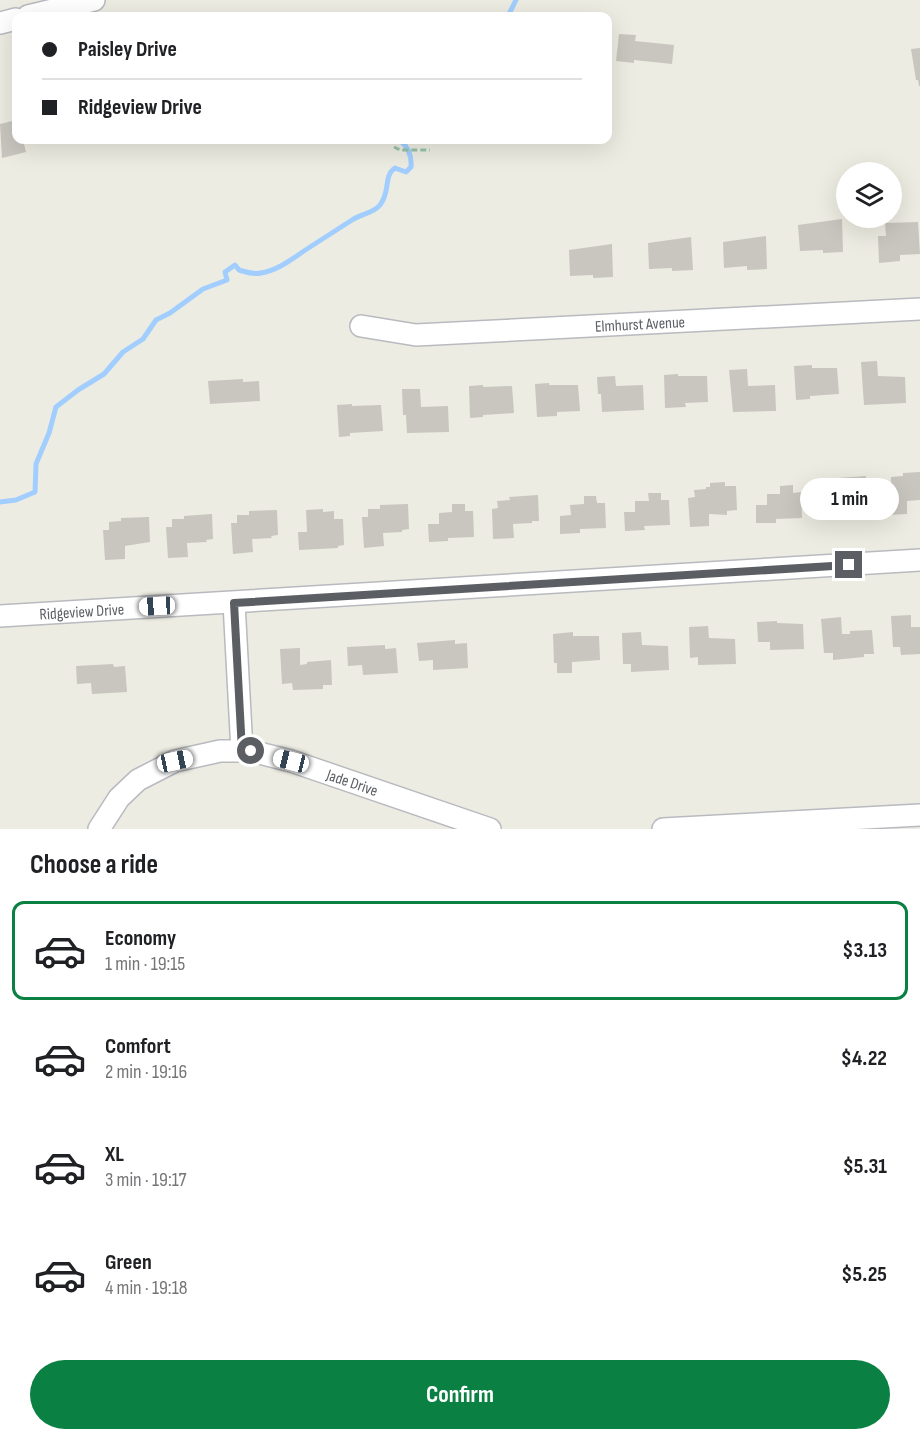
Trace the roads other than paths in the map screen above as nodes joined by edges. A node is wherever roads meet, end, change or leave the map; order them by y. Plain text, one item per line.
1 (94, 0) edge
2 (44, 12) edge
3 (920, 309) edge
4 (361, 326) dead end
5 (920, 560) edge
6 (234, 603) junction
7 (0, 616) edge
8 (242, 751) junction
9 (920, 815) edge
10 (99, 829) edge
11 (490, 829) edge
12 (663, 829) edge

1 - 2 street
3 - 4 street, Elmhurst Avenue
5 - 6 street, Ridgeview Drive
6 - 7 street, Ridgeview Drive
6 - 8 street
8 - 10 street, Jade Drive
8 - 11 street, Jade Drive
9 - 12 street

